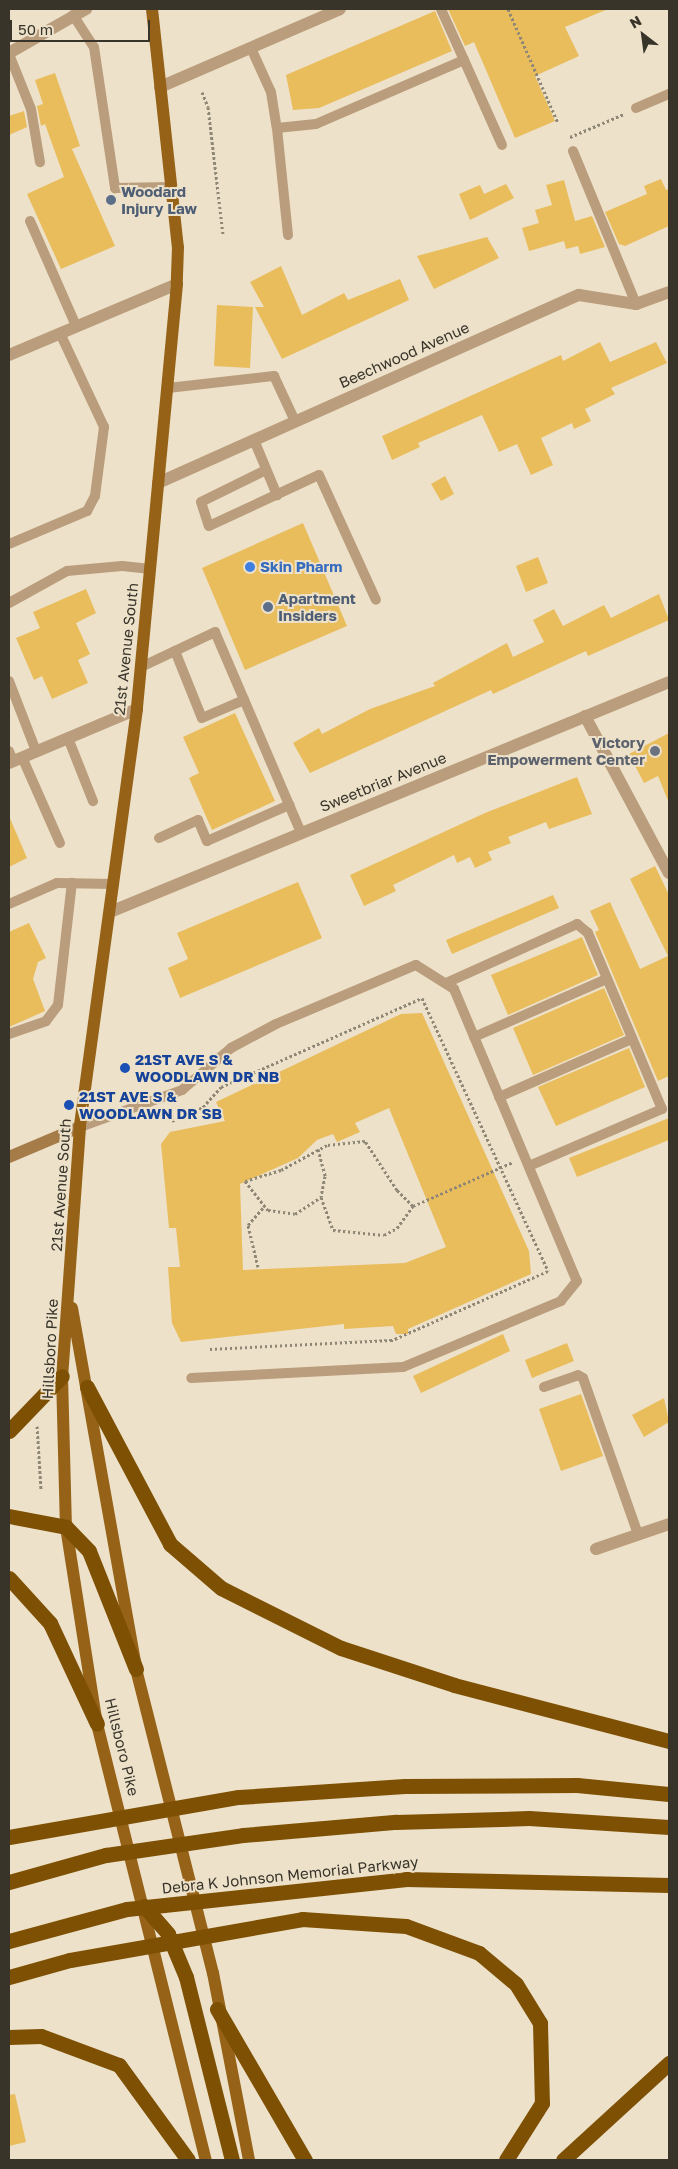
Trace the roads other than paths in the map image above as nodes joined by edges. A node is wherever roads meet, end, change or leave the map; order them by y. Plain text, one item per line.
1 (86, 9) edge
2 (152, 9) edge
3 (340, 9) edge
4 (441, 9) edge
5 (72, 15) junction
6 (250, 48) junction
7 (9, 54) edge
8 (464, 60) junction
9 (160, 87) junction
10 (669, 94) edge
11 (636, 108) road end
12 (277, 128) junction
13 (502, 145) dead end
14 (573, 151) road end
15 (40, 162) dead end
16 (171, 187) junction
17 (30, 221) dead end
18 (288, 235) dead end
19 (177, 284) junction
20 (669, 292) edge
21 (636, 304) junction
22 (76, 326) junction
23 (60, 333) junction
24 (9, 355) edge
25 (168, 388) junction
26 (294, 421) junction
27 (254, 440) junction
28 (266, 470) junction
29 (158, 483) junction
30 (277, 495) junction
31 (9, 544) edge
32 (151, 570) junction
33 (376, 600) dead end
34 (9, 603) edge
35 (175, 651) junction
36 (141, 667) junction
37 (9, 681) edge
38 (669, 682) edge
39 (244, 700) junction
40 (137, 709) junction
41 (585, 716) junction
42 (68, 738) junction
43 (36, 751) junction
44 (13, 758) edge
45 (93, 801) dead end
46 (289, 805) junction
47 (301, 833) junction
48 (158, 838) dead end
49 (60, 843) dead end
50 (669, 873) edge
51 (72, 883) junction
52 (114, 884) junction
53 (9, 904) edge
54 (110, 912) junction
55 (607, 979) junction
56 (446, 982) junction
57 (9, 1034) edge
58 (474, 1037) junction
59 (632, 1038) junction
60 (500, 1096) junction
61 (80, 1127) junction
62 (9, 1157) edge
63 (527, 1161) junction
64 (69, 1291) junction
65 (62, 1376) junction
66 (191, 1378) dead end
67 (87, 1387) junction
68 (544, 1387) dead end
69 (9, 1431) edge
70 (9, 1516) edge
71 (669, 1524) edge
72 (66, 1527) junction
73 (638, 1534) junction
74 (596, 1549) dead end
75 (9, 1578) edge
76 (136, 1669) junction
77 (96, 1724) junction
78 (669, 1741) edge
79 (669, 1794) edge
80 (669, 1827) edge
81 (9, 1836) edge
82 (9, 1882) edge
83 (669, 1885) edge
84 (144, 1906) junction
85 (9, 1941) edge
86 (9, 1977) edge
87 (217, 2008) junction
88 (9, 2037) edge
89 (669, 2063) edge
90 (188, 2160) edge
91 (206, 2160) edge
92 (232, 2160) edge
93 (249, 2160) edge
94 (305, 2160) edge
95 (506, 2160) edge
96 (563, 2160) edge

1 - 5 street
2 - 9 main road, 21st Avenue South
3 - 6 street
4 - 8 lane
5 - 7 street
5 - 16 lane
6 - 9 street
6 - 12 lane
7 - 15 lane
8 - 12 lane
8 - 13 lane
9 - 16 main road, 21st Avenue South
10 - 11 lane
12 - 18 lane
14 - 21 lane
16 - 19 main road, 21st Avenue South
17 - 22 lane
19 - 22 street
19 - 25 main road, 21st Avenue South
20 - 21 street, Beechwood Avenue
21 - 26 street, Beechwood Avenue
22 - 23 street
23 - 24 street
23 - 31 lane
25 - 26 lane
25 - 29 main road, 21st Avenue South
26 - 27 street, Beechwood Avenue
27 - 28 lane
27 - 29 street, Beechwood Avenue
28 - 30 lane
28 - 30 lane
29 - 32 main road, 21st Avenue South
30 - 33 lane
32 - 34 lane
32 - 36 main road, 21st Avenue South
35 - 36 lane
35 - 39 lane
35 - 39 lane
36 - 40 main road, 21st Avenue South
37 - 43 lane
38 - 41 street, Sweetbriar Avenue
39 - 46 lane
40 - 42 street
40 - 52 main road, 21st Avenue South
41 - 47 street, Sweetbriar Avenue
41 - 50 street
42 - 43 street
42 - 45 lane
43 - 44 street
44 - 49 lane
46 - 47 lane
46 - 48 lane
47 - 54 street, Sweetbriar Avenue
51 - 52 lane
51 - 53 lane
51 - 57 lane
52 - 54 main road, 21st Avenue South
54 - 61 main road, 21st Avenue South
55 - 56 lane
55 - 58 lane
55 - 59 lane
56 - 58 lane
56 - 61 lane
58 - 60 lane
59 - 60 lane
59 - 63 lane
60 - 63 lane
61 - 62 main road
61 - 64 main road, 21st Avenue South
63 - 66 lane
64 - 65 main road, Hillsboro Pike
64 - 67 main road, Hillsboro Pike
65 - 69 highway
65 - 72 main road, Hillsboro Pike
67 - 76 main road, Hillsboro Pike
67 - 78 highway
68 - 73 lane
70 - 72 highway
71 - 73 street
72 - 76 highway
72 - 77 main road, Hillsboro Pike
73 - 74 street
75 - 77 highway
76 - 87 main road, Hillsboro Pike
77 - 84 main road, Hillsboro Pike
79 - 81 highway
80 - 82 highway
83 - 85 highway, Debra K Johnson Memorial Parkway
84 - 91 main road, Hillsboro Pike
84 - 92 highway
86 - 95 highway
87 - 93 main road, Hillsboro Pike
87 - 94 highway
88 - 90 highway
89 - 96 highway

